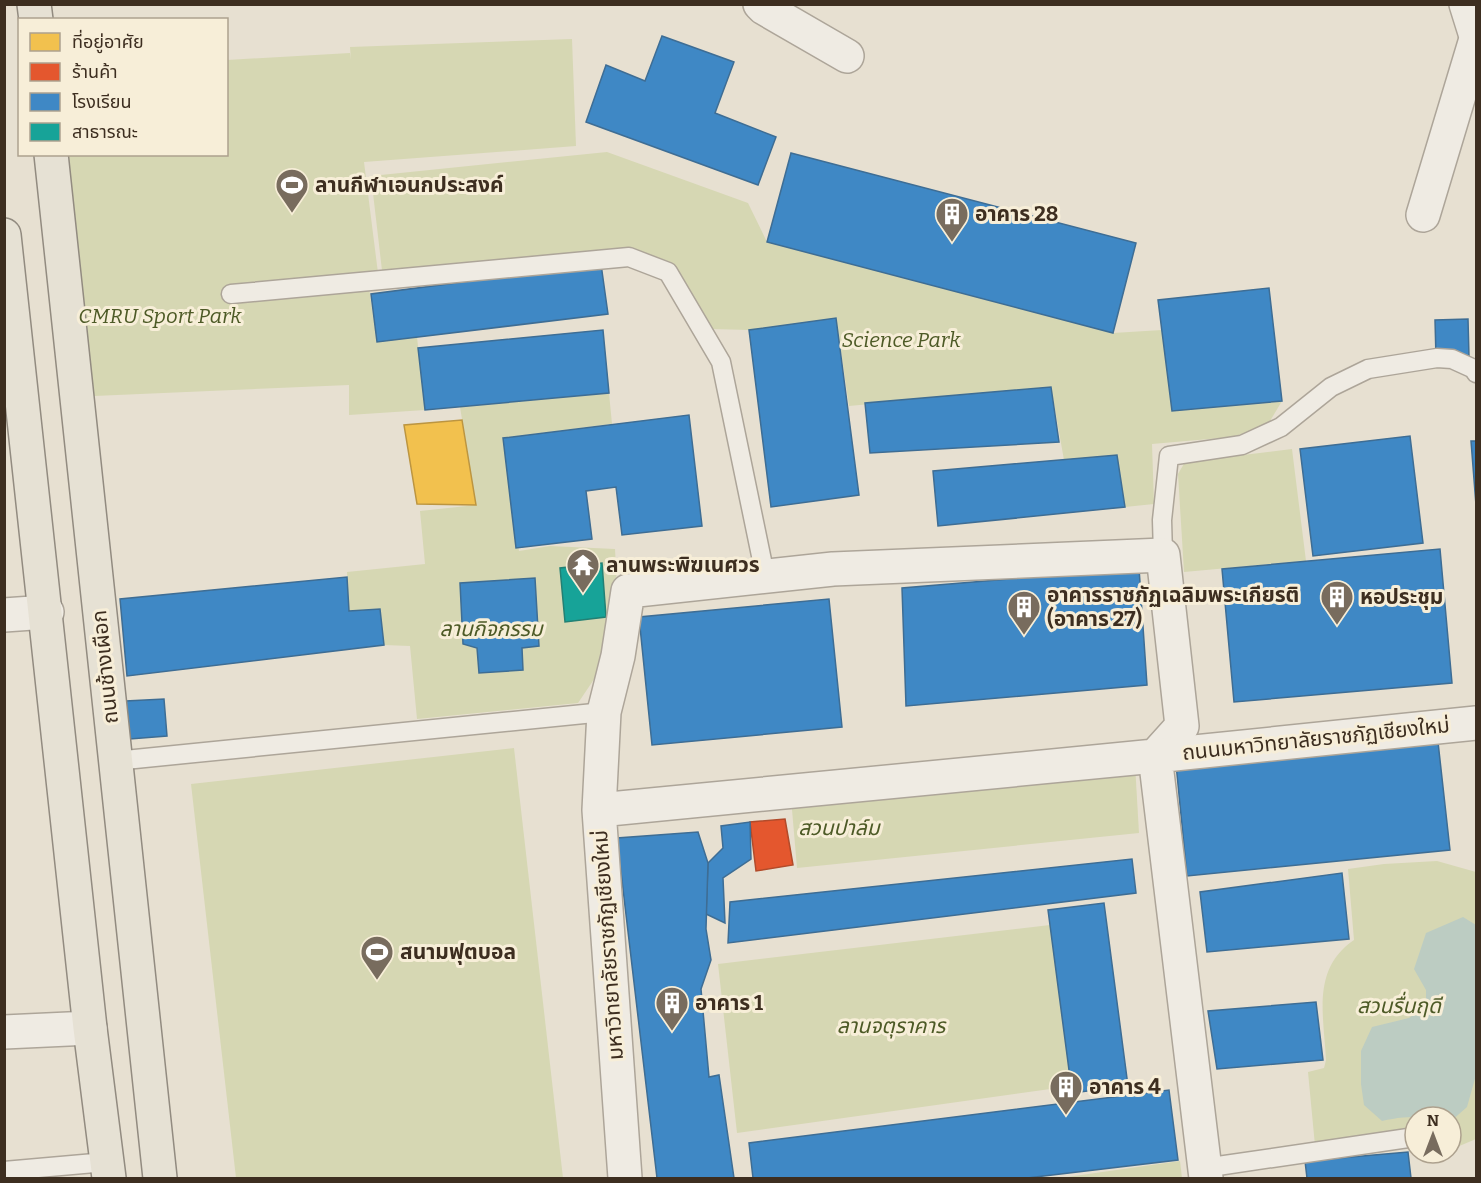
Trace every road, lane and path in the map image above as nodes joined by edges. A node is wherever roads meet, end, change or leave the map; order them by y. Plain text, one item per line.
1 (760, 4) edge
2 (1466, 4) edge
3 (1476, 38) edge
4 (847, 56) dead end
5 (51, 156) edge
6 (1423, 215) dead end
7 (4, 235) edge
8 (231, 294) dead end
9 (1476, 373) edge
10 (1163, 555) junction
11 (765, 575) junction
12 (47, 612) junction
13 (4, 615) edge
14 (604, 712) junction
15 (1476, 723) edge
16 (1155, 756) junction
17 (115, 761) junction
18 (599, 810) junction
19 (90, 1028) junction
20 (4, 1032) edge
21 (1403, 1139) edge
22 (107, 1170) edge
23 (4, 1171) edge
24 (1205, 1173) edge
25 (160, 1179) edge
26 (624, 1179) edge

1 - 4 street
2 - 3 street
3 - 6 street
5 - 17 main road, ถนนช้างเผือก
7 - 12 main road
8 - 11 lane
9 - 10 lane
10 - 11 street
10 - 16 street
11 - 14 street, มหาวิทยาลัยราชภัฏเชียงใหม่
12 - 13 street
12 - 19 main road
14 - 17 lane
14 - 18 street, มหาวิทยาลัยราชภัฏเชียงใหม่
15 - 16 street, ถนนมหาวิทยาลัยราชภัฏเชียงใหม่
16 - 18 street, ถนนมหาวิทยาลัยราชภัฏเชียงใหม่
16 - 24 street
17 - 25 main road, ถนนช้างเผือก
18 - 26 street, มหาวิทยาลัยราชภัฏเชียงใหม่
19 - 20 street
19 - 22 main road
21 - 24 lane
22 - 23 lane

